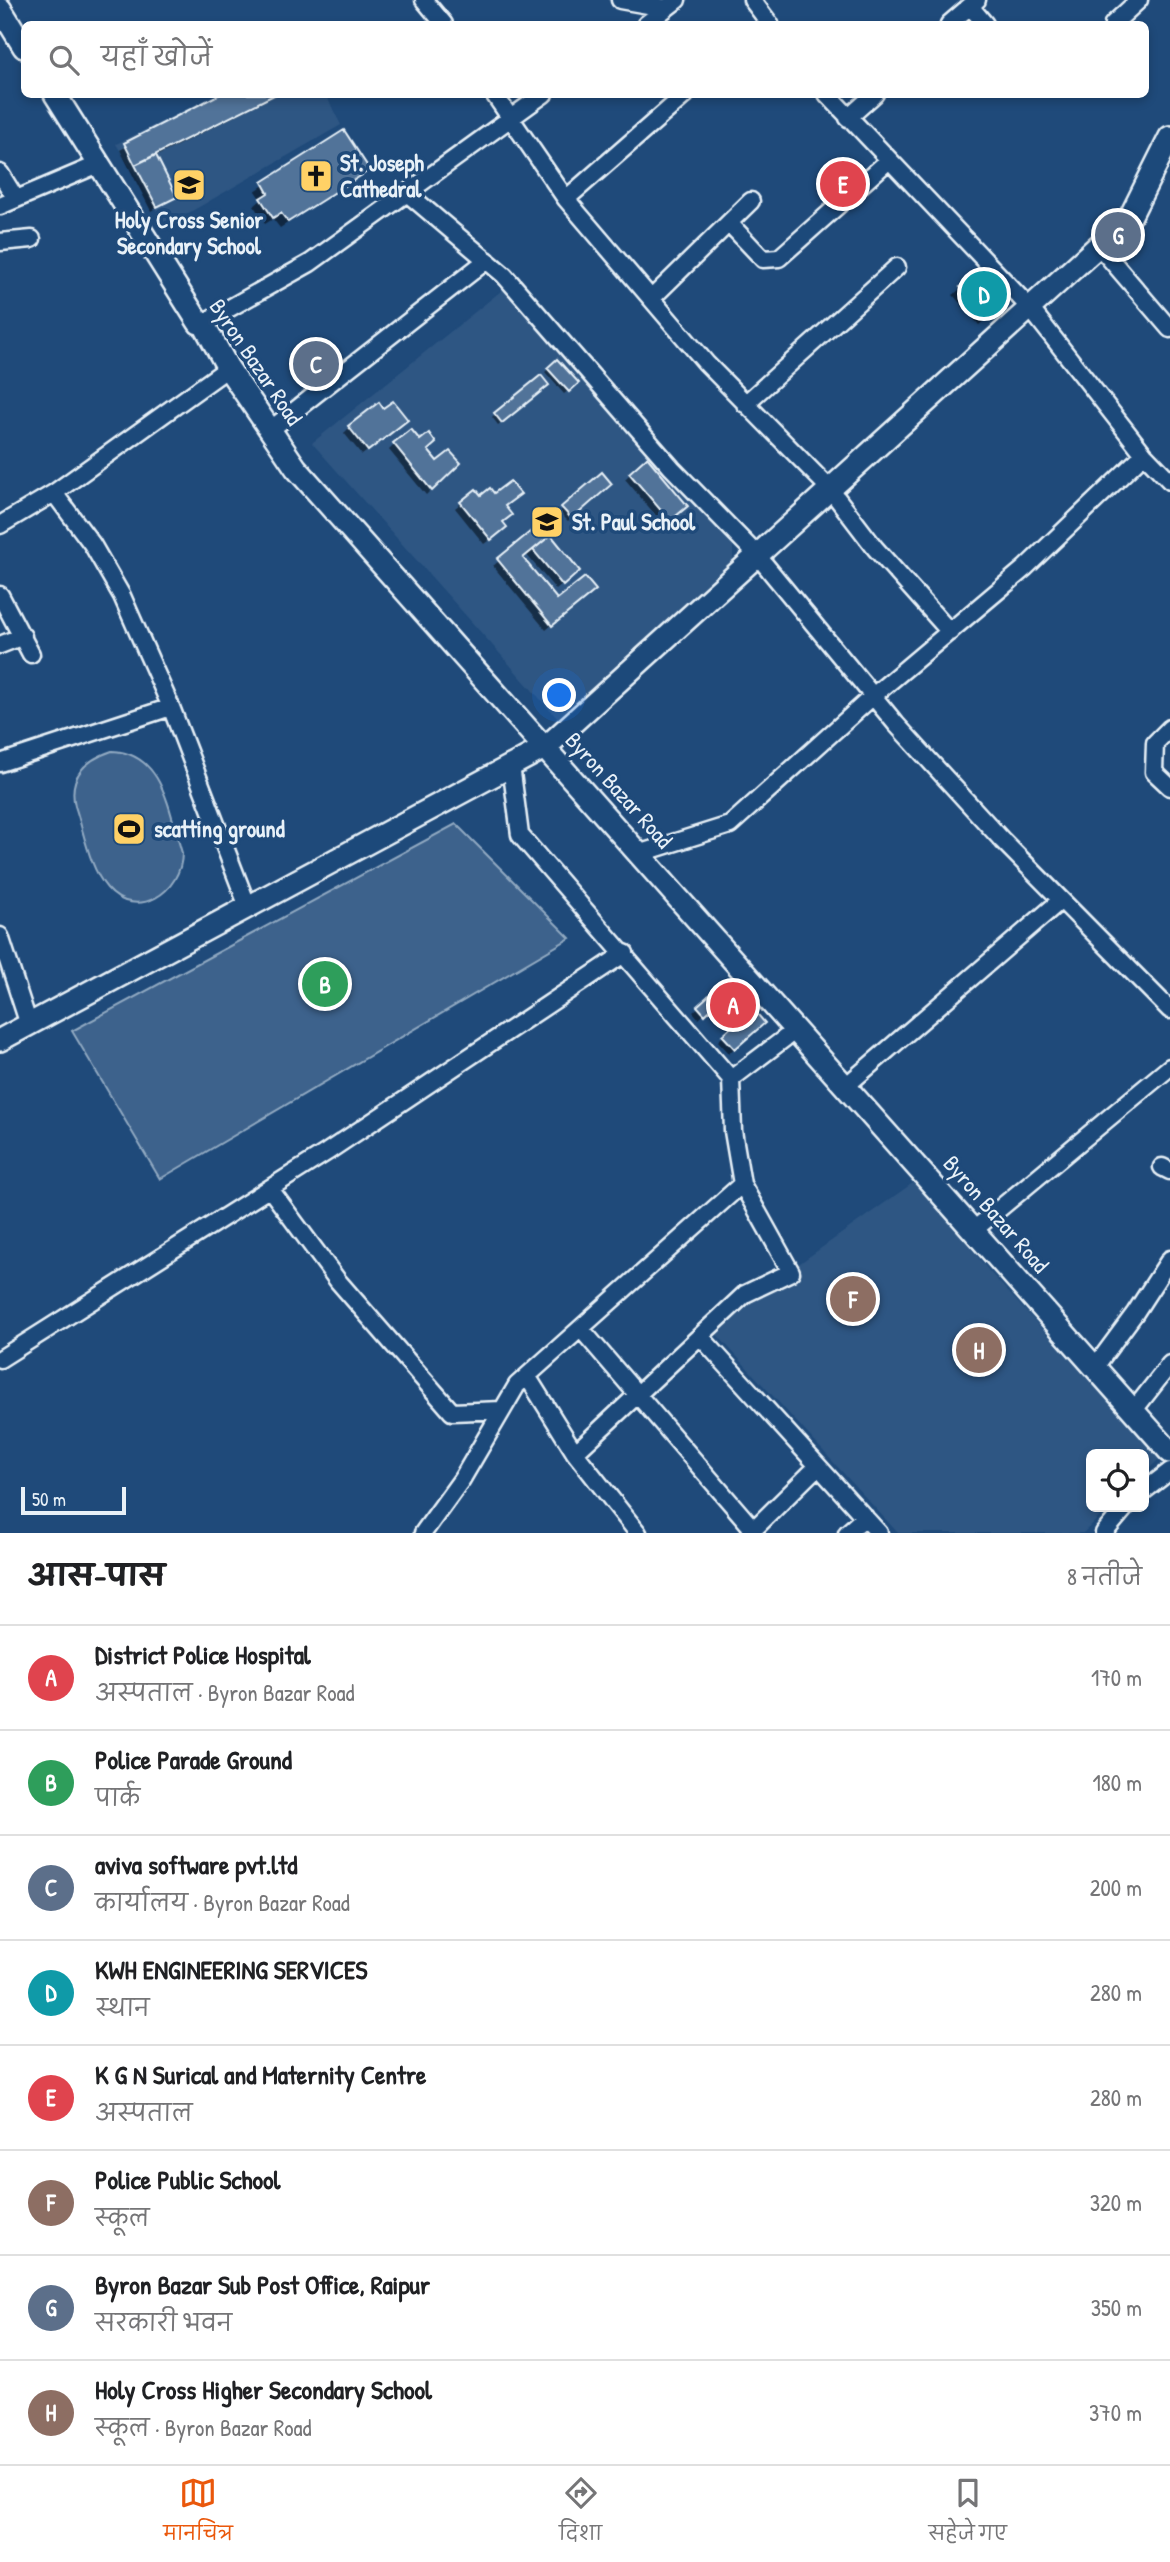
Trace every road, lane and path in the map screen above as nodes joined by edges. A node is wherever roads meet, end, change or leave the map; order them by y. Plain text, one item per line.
1 (424, 0) edge
2 (620, 0) edge
3 (752, 0) edge
4 (1139, 0) edge
5 (666, 3) edge
6 (974, 3) edge
7 (0, 8) edge
8 (442, 21) edge
9 (649, 21) edge
10 (768, 21) edge
11 (953, 21) edge
12 (983, 21) edge
13 (1116, 21) edge
14 (21, 42) edge
15 (58, 98) edge
16 (497, 98) edge
17 (538, 98) edge
18 (681, 98) edge
19 (830, 98) edge
20 (870, 98) edge
21 (510, 118) junction
22 (848, 118) junction
23 (1170, 137) edge
24 (888, 161) junction
25 (99, 164) junction
26 (0, 173) edge
27 (407, 193) junction
28 (16, 199) junction
29 (566, 199) junction
30 (751, 201) dead end
31 (0, 206) edge
32 (729, 223) junction
33 (32, 239) dead end
34 (0, 242) edge
35 (1099, 246) junction
36 (486, 260) junction
37 (897, 267) dead end
38 (652, 298) junction
39 (1030, 308) junction
40 (203, 323) junction
41 (1170, 328) edge
42 (228, 368) junction
43 (745, 404) junction
44 (270, 430) junction
45 (1144, 454) junction
46 (1168, 475) edge
47 (830, 489) junction
48 (54, 493) junction
49 (0, 525) edge
50 (757, 555) junction
51 (0, 595) edge
52 (950, 632) junction
53 (23, 636) junction
54 (0, 645) edge
55 (31, 654) dead end
56 (873, 696) junction
57 (170, 708) junction
58 (1170, 728) edge
59 (546, 747) junction
60 (0, 763) edge
61 (511, 765) junction
62 (1170, 787) edge
63 (641, 853) junction
64 (1060, 901) junction
65 (248, 907) junction
66 (0, 936) edge
67 (625, 953) junction
68 (1170, 1010) edge
69 (29, 1025) junction
70 (797, 1029) junction
71 (0, 1040) edge
72 (1170, 1067) edge
73 (731, 1079) junction
74 (847, 1085) junction
75 (742, 1184) junction
76 (270, 1188) junction
77 (975, 1229) junction
78 (1170, 1259) edge
79 (582, 1329) junction
80 (700, 1336) junction
81 (0, 1359) edge
82 (1170, 1364) edge
83 (1095, 1367) junction
84 (527, 1376) junction
85 (638, 1395) junction
86 (502, 1410) junction
87 (1134, 1410) junction
88 (1170, 1452) edge
89 (575, 1453) junction
90 (818, 1466) junction
91 (1170, 1471) edge
92 (1149, 1487) edge
93 (1122, 1512) edge
94 (865, 1517) junction
95 (752, 1532) edge
96 (423, 1533) edge
97 (638, 1533) edge
98 (847, 1533) edge
99 (879, 1533) edge
100 (1104, 1533) edge

1 - 8 street
2 - 5 street
3 - 10 street
4 - 13 street
5 - 9 street
6 - 11 street
6 - 12 street
7 - 14 street
15 - 25 street, Byron Bazar Road
16 - 21 street
17 - 21 street
18 - 29 street
19 - 22 street
20 - 22 street
21 - 27 street
21 - 29 street
22 - 24 street
23 - 35 street
24 - 32 street
24 - 39 street
25 - 28 street
25 - 40 street, Byron Bazar Road
26 - 28 street
27 - 36 street
27 - 40 street
28 - 31 street
29 - 38 street
30 - 32 street
32 - 38 street
33 - 34 street
35 - 39 street
35 - 41 street
36 - 44 street
36 - 50 street
37 - 43 street
38 - 43 street
39 - 45 street
39 - 47 street
40 - 42 street, Byron Bazar Road
42 - 44 street, Byron Bazar Road
42 - 48 street
43 - 47 street
44 - 59 street, Byron Bazar Road
45 - 46 street
45 - 52 street
47 - 50 street
47 - 52 street
48 - 49 street
48 - 57 street
50 - 56 street
50 - 59 street
51 - 53 street
52 - 56 street
53 - 54 street
53 - 55 street
56 - 63 street
56 - 64 street
57 - 60 street
57 - 65 street
58 - 62 street
59 - 61 street
59 - 63 street, Byron Bazar Road
61 - 65 street
61 - 67 street
63 - 70 street, Byron Bazar Road
64 - 68 street
64 - 74 street
65 - 69 street
66 - 69 street
67 - 73 street
67 - 76 street
69 - 71 street
70 - 73 street
70 - 74 street, Byron Bazar Road
72 - 77 street
73 - 75 street
74 - 77 street, Byron Bazar Road
75 - 79 street
75 - 80 street
76 - 81 street
76 - 86 street
77 - 83 street, Byron Bazar Road
78 - 83 street
79 - 84 street
79 - 85 street
80 - 85 street
80 - 90 street
82 - 87 street
83 - 87 street, Byron Bazar Road
84 - 86 street
84 - 89 street
85 - 89 street
85 - 95 street
86 - 96 street
87 - 88 street, Byron Bazar Road
89 - 97 street
90 - 94 street
90 - 95 street
91 - 92 street
93 - 100 street
94 - 98 street
94 - 99 street

